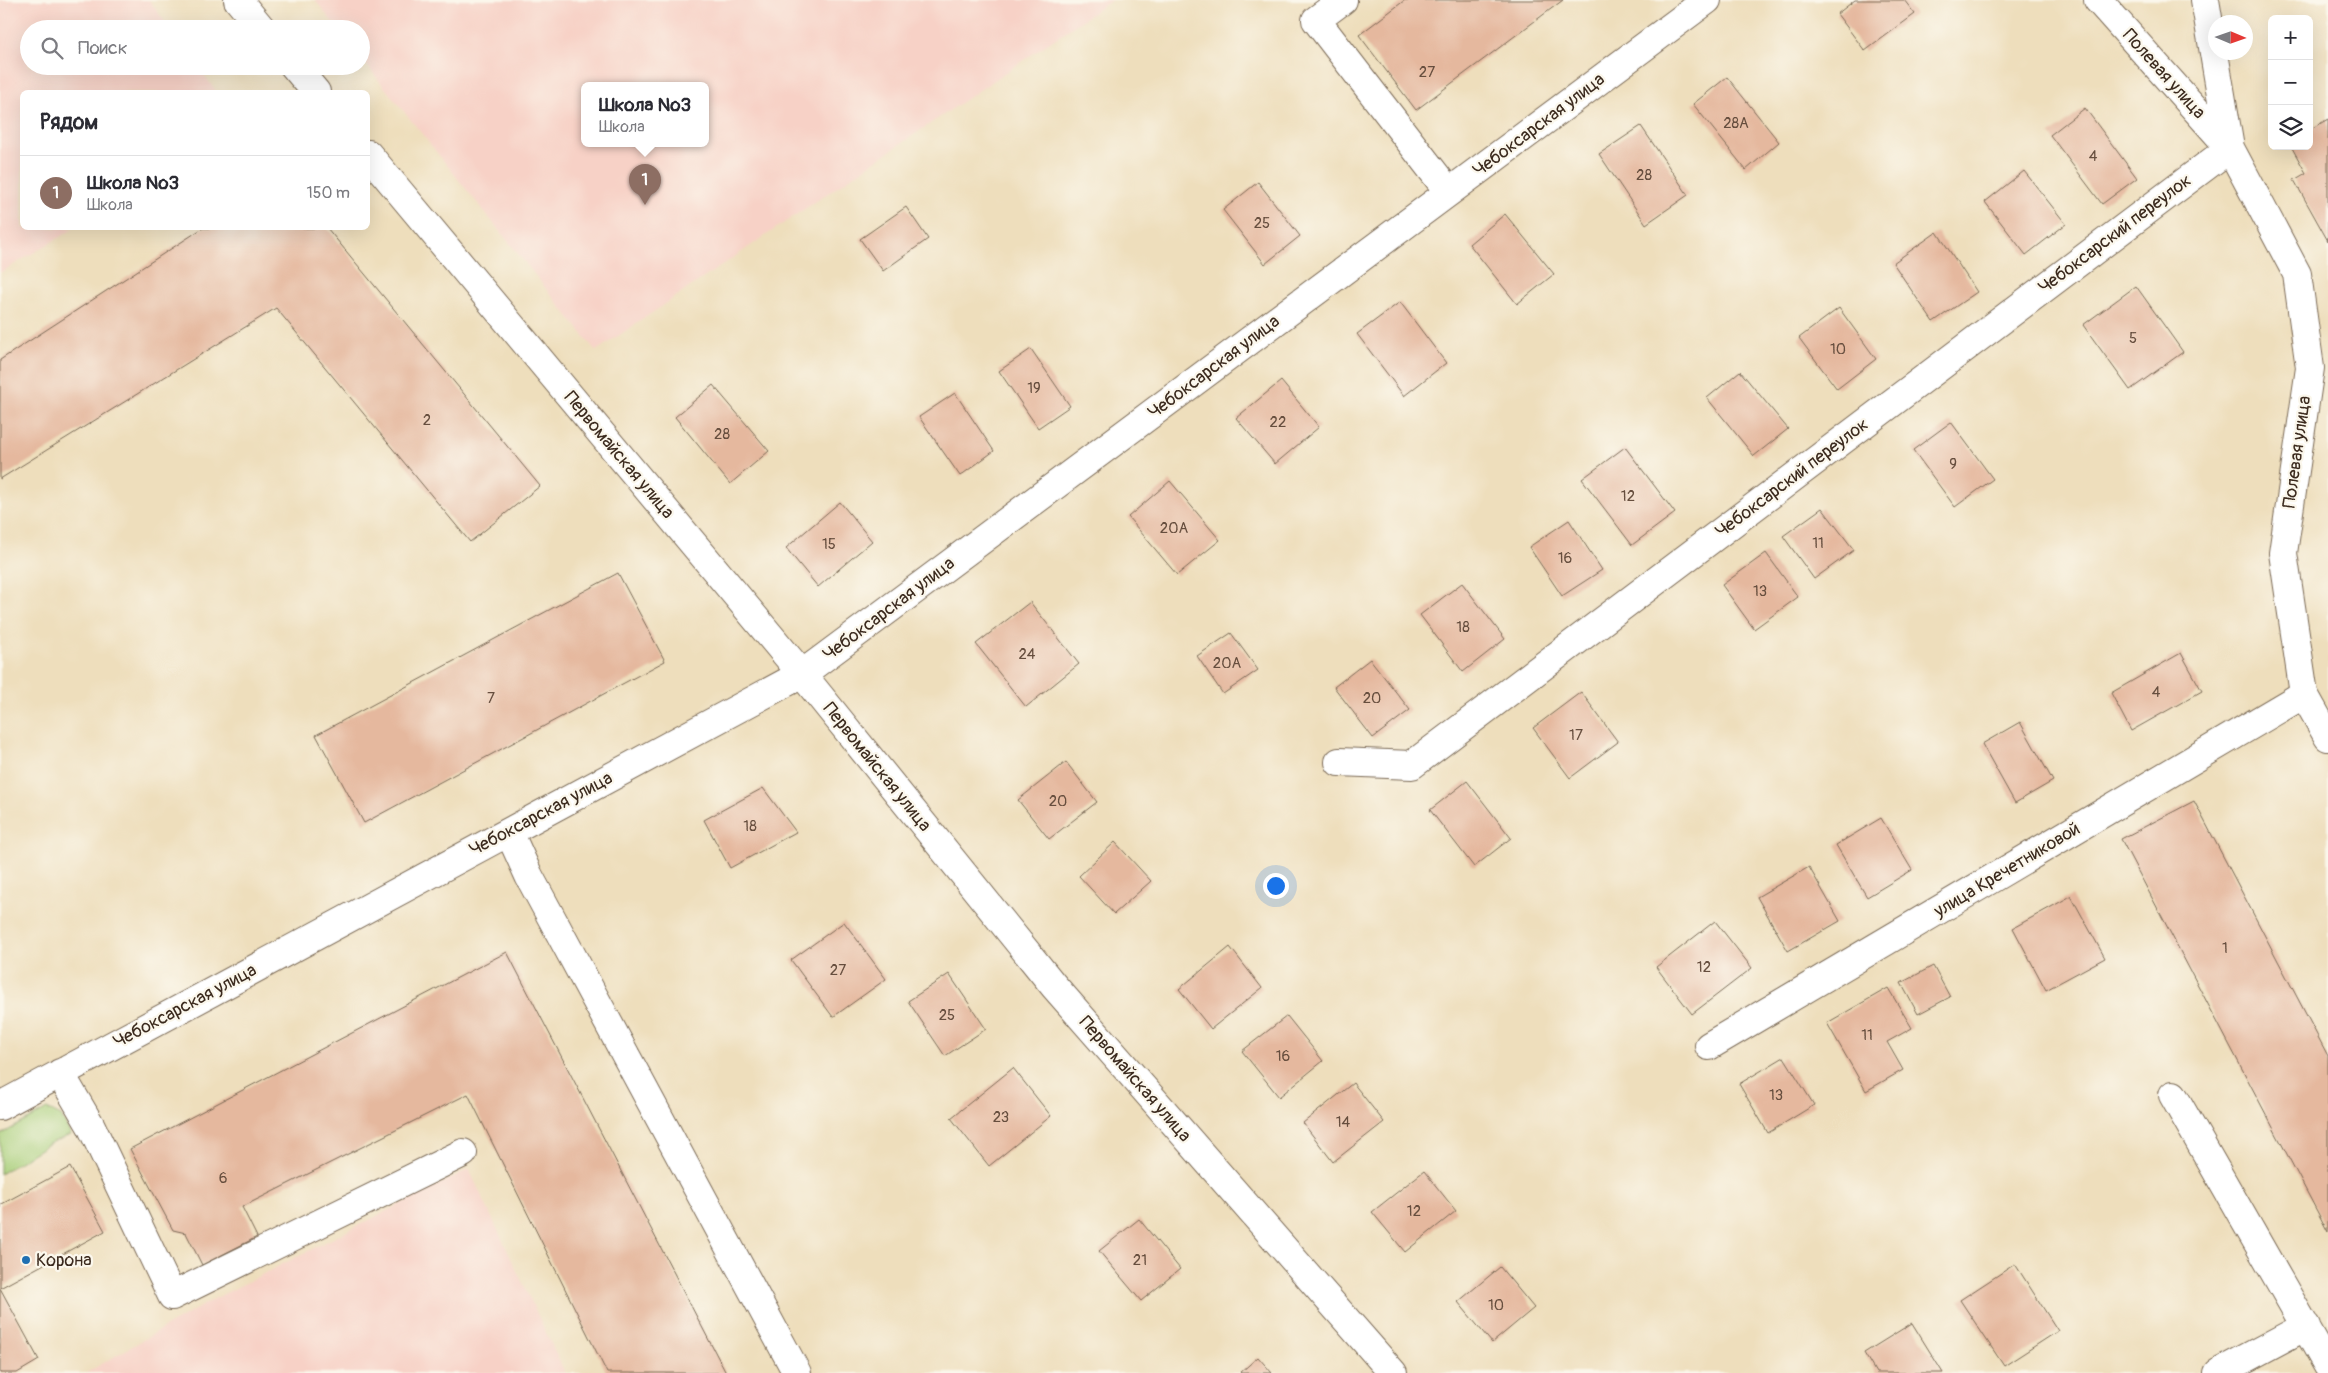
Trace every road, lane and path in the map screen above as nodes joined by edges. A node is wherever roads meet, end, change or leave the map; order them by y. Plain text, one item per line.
1 (238, 0) edge
2 (1343, 0) edge
3 (1707, 0) edge
4 (2098, 0) edge
5 (2206, 0) edge
6 (255, 20) edge
7 (302, 75) edge
8 (314, 90) edge
9 (2230, 148) junction
10 (370, 156) edge
11 (1449, 192) junction
12 (802, 674) junction
13 (2304, 694) junction
14 (2328, 737) edge
15 (1339, 762) dead end
16 (509, 832) junction
17 (1709, 1046) dead end
18 (60, 1073) junction
19 (2173, 1095) dead end
20 (0, 1106) edge
21 (463, 1153) dead end
22 (2306, 1326) junction
23 (2328, 1366) edge
24 (797, 1373) edge
25 (1393, 1373) edge
26 (2218, 1373) edge

1 - 6 street
2 - 11 street
3 - 11 street, Чебоксарская улица
4 - 9 street, Полевая улица
5 - 9 street, Полевая улица
7 - 8 street
9 - 13 street, Полевая улица
9 - 15 street, Чебоксарский переулок
10 - 12 street, Первомайская улица
11 - 12 street, Чебоксарская улица
12 - 16 street, Чебоксарская улица
12 - 25 street, Первомайская улица
13 - 14 street, Полевая улица
13 - 17 street, улица Кречетниковой
16 - 18 street, Чебоксарская улица
16 - 24 street
18 - 20 street, Чебоксарская улица
18 - 21 street
19 - 22 street
22 - 23 street
22 - 26 street

